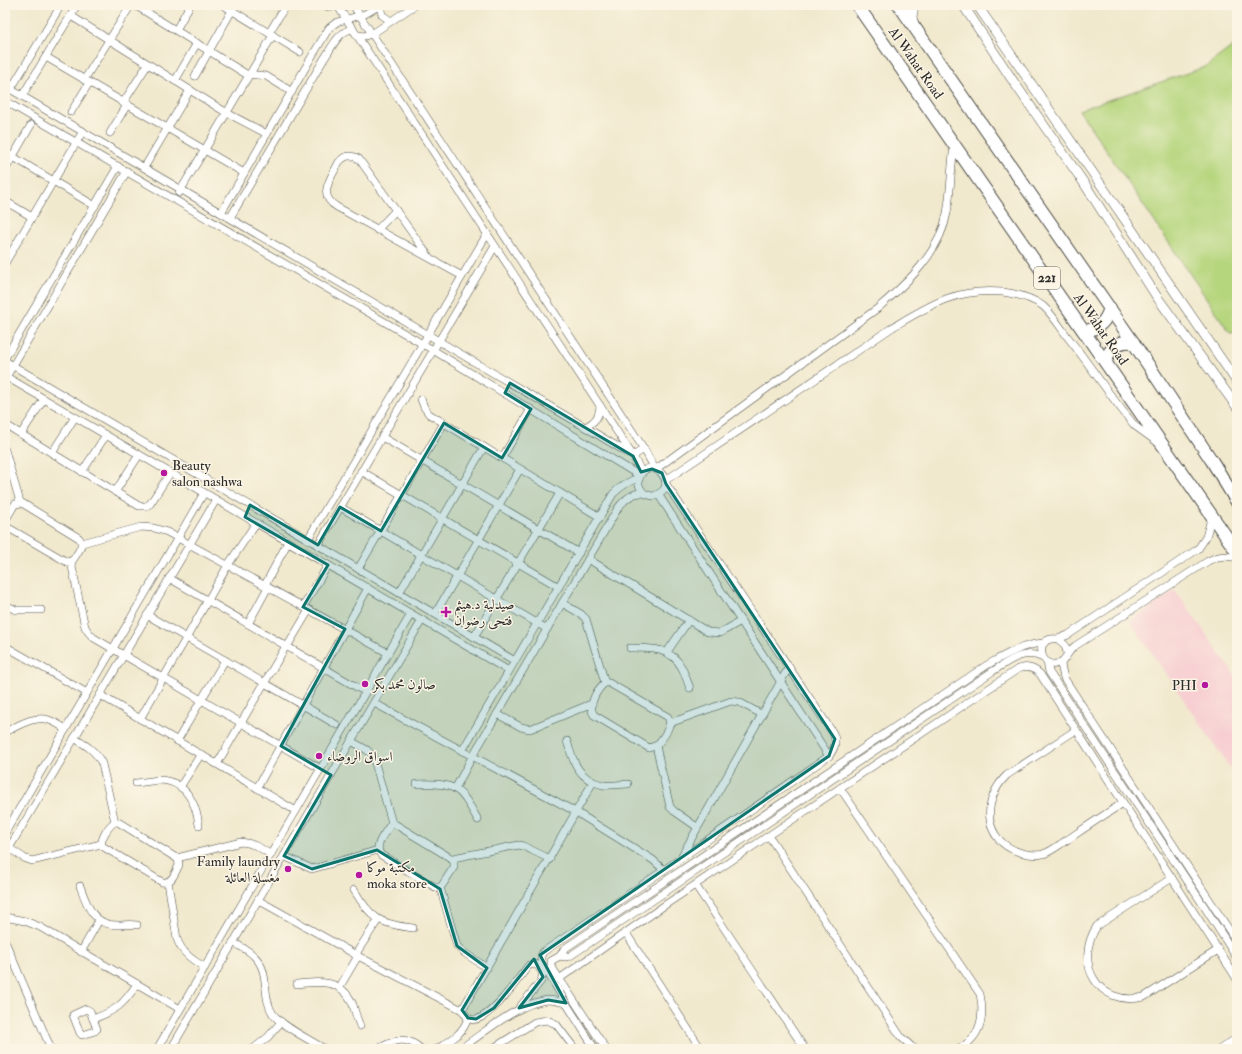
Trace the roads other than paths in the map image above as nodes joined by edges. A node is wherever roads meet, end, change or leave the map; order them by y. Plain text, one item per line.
1 (61, 5) edge
2 (77, 5) edge
3 (131, 5) edge
4 (135, 5) edge
5 (190, 5) edge
6 (223, 5) edge
7 (286, 5) edge
8 (320, 5) edge
9 (337, 5) edge
10 (353, 5) edge
11 (380, 5) edge
12 (415, 5) edge
13 (857, 5) edge
14 (899, 5) edge
15 (914, 5) edge
16 (963, 5) edge
17 (978, 5) edge
18 (233, 8) edge
19 (71, 16) junction
20 (360, 16) junction
21 (346, 19) junction
22 (391, 21) junction
23 (914, 26) junction
24 (176, 30) junction
25 (355, 32) junction
26 (271, 34) junction
27 (372, 34) junction
28 (109, 40) junction
29 (197, 43) junction
30 (209, 51) junction
31 (300, 52) dead end
32 (1010, 53) junction
33 (46, 57) junction
34 (311, 58) junction
35 (1000, 61) junction
36 (148, 64) junction
37 (321, 64) junction
38 (1022, 69) junction
39 (250, 74) junction
40 (195, 76) dead end
41 (1011, 78) junction
42 (86, 81) junction
43 (175, 81) junction
44 (8, 88) edge
45 (190, 90) junction
46 (292, 92) junction
47 (22, 96) junction
48 (5, 101) edge
49 (125, 104) junction
50 (71, 112) dead end
51 (227, 113) junction
52 (31, 125) dead end
53 (168, 129) junction
54 (83, 132) junction
55 (110, 133) dead end
56 (267, 134) junction
57 (76, 142) junction
58 (954, 144) junction
59 (447, 148) junction
60 (205, 150) junction
61 (5, 152) edge
62 (435, 155) junction
63 (13, 157) junction
64 (147, 163) dead end
65 (118, 166) junction
66 (5, 170) edge
67 (127, 171) junction
68 (244, 173) junction
69 (54, 181) junction
70 (182, 190) junction
71 (176, 199) junction
72 (5, 201) edge
73 (95, 206) junction
74 (396, 210) junction
75 (221, 213) junction
76 (32, 217) junction
77 (230, 218) junction
78 (377, 230) junction
79 (487, 234) junction
80 (495, 246) junction
81 (430, 258) junction
82 (5, 263) edge
83 (318, 270) junction
84 (462, 276) junction
85 (1164, 276) junction
86 (313, 279) junction
87 (1150, 286) junction
88 (1171, 287) junction
89 (1157, 296) junction
90 (1110, 308) junction
91 (564, 327) junction
92 (1085, 331) junction
93 (428, 334) junction
94 (552, 334) junction
95 (439, 341) junction
96 (1133, 342) junction
97 (423, 343) junction
98 (434, 350) junction
99 (5, 358) edge
100 (5, 361) edge
101 (1106, 362) junction
102 (13, 366) junction
103 (5, 378) edge
104 (1237, 382) edge
105 (510, 383) junction
106 (505, 393) junction
107 (44, 399) junction
108 (421, 399) dead end
109 (600, 406) junction
110 (1237, 407) edge
111 (531, 408) junction
112 (75, 417) junction
113 (444, 423) junction
114 (6, 425) edge
115 (585, 427) junction
116 (21, 434) junction
117 (128, 434) junction
118 (106, 435) junction
119 (382, 436) junction
120 (368, 438) junction
121 (378, 444) junction
122 (123, 445) junction
123 (1164, 446) junction
124 (484, 447) junction
125 (644, 449) junction
126 (5, 450) edge
127 (52, 453) junction
128 (139, 455) junction
129 (633, 456) junction
130 (502, 458) junction
131 (422, 460) junction
132 (620, 464) junction
133 (520, 469) junction
134 (656, 469) junction
135 (361, 471) junction
136 (82, 472) junction
137 (170, 473) junction
138 (640, 476) junction
139 (666, 482) junction
140 (462, 484) junction
141 (622, 486) junction
142 (115, 492) junction
143 (204, 493) junction
144 (560, 493) junction
145 (614, 494) junction
146 (644, 494) junction
147 (658, 494) junction
148 (402, 495) junction
149 (216, 500) junction
150 (622, 501) junction
151 (20, 502) junction
152 (1237, 502) edge
153 (250, 505) junction
154 (499, 505) junction
155 (340, 507) junction
156 (1212, 515) junction
157 (245, 517) junction
158 (600, 517) junction
159 (442, 519) junction
160 (256, 523) junction
161 (5, 525) edge
162 (538, 529) junction
163 (381, 531) junction
164 (178, 538) junction
165 (308, 539) junction
166 (478, 540) junction
167 (288, 542) junction
168 (82, 544) junction
169 (189, 544) junction
170 (318, 545) junction
171 (1237, 552) edge
172 (579, 553) junction
173 (421, 555) junction
174 (1237, 558) edge
175 (588, 559) junction
176 (71, 562) junction
177 (518, 563) junction
178 (228, 565) junction
179 (328, 565) junction
180 (358, 569) junction
181 (457, 576) junction
182 (169, 578) junction
183 (267, 586) junction
184 (559, 587) junction
185 (368, 588) junction
186 (399, 593) junction
187 (1125, 597) junction
188 (208, 600) junction
189 (497, 600) junction
190 (562, 603) junction
191 (5, 605) edge
192 (306, 608) junction
193 (1133, 609) junction
194 (41, 610) dead end
195 (1105, 611) junction
196 (411, 614) junction
197 (435, 614) junction
198 (147, 615) junction
199 (422, 620) junction
200 (688, 620) junction
201 (741, 621) junction
202 (129, 622) junction
203 (1112, 622) junction
204 (537, 623) junction
205 (248, 624) junction
206 (139, 629) junction
207 (547, 629) junction
208 (345, 630) junction
209 (474, 637) junction
210 (186, 638) junction
211 (1058, 639) junction
212 (1044, 643) junction
213 (5, 646) edge
214 (287, 646) junction
215 (113, 648) junction
216 (630, 648) dead end
217 (667, 652) junction
218 (388, 653) junction
219 (1067, 653) junction
220 (124, 654) junction
221 (225, 660) junction
222 (1045, 660) junction
223 (515, 661) junction
224 (1062, 662) junction
225 (789, 666) junction
226 (324, 668) junction
227 (509, 671) junction
228 (164, 678) junction
229 (780, 681) junction
230 (264, 683) junction
231 (605, 683) junction
232 (690, 688) dead end
233 (360, 689) dead end
234 (87, 693) junction
235 (100, 695) junction
236 (202, 700) junction
237 (374, 703) junction
238 (591, 704) junction
239 (303, 705) junction
240 (497, 714) junction
241 (761, 714) junction
242 (140, 719) junction
243 (241, 723) junction
244 (670, 724) junction
245 (337, 725) dead end
246 (66, 729) junction
247 (1076, 730) junction
248 (5, 732) edge
249 (74, 738) junction
250 (177, 741) junction
251 (351, 741) junction
252 (566, 741) dead end
253 (280, 746) junction
254 (656, 746) junction
255 (333, 748) junction
256 (462, 751) junction
257 (200, 754) junction
258 (343, 755) junction
259 (830, 756) junction
260 (472, 757) junction
261 (859, 762) junction
262 (1108, 762) junction
263 (217, 764) junction
264 (1100, 767) junction
265 (321, 769) junction
266 (865, 771) junction
267 (593, 782) junction
268 (136, 783) dead end
269 (417, 784) dead end
270 (628, 784) dead end
271 (180, 787) junction
272 (257, 788) junction
273 (840, 788) junction
274 (455, 789) junction
275 (1123, 803) junction
276 (296, 811) junction
277 (576, 812) junction
278 (478, 820) dead end
279 (115, 822) junction
280 (392, 823) junction
281 (751, 823) junction
282 (10, 825) junction
283 (199, 825) dead end
284 (697, 827) junction
285 (19, 830) junction
286 (756, 831) junction
287 (5, 833) edge
288 (769, 836) junction
289 (102, 844) junction
290 (9, 848) junction
291 (378, 850) junction
292 (5, 855) edge
293 (270, 855) junction
294 (284, 856) junction
295 (177, 858) junction
296 (453, 858) junction
297 (550, 859) junction
298 (680, 859) junction
299 (664, 870) junction
300 (1172, 878) junction
301 (168, 882) junction
302 (80, 886) dead end
303 (696, 886) junction
304 (440, 887) junction
305 (354, 890) dead end
306 (659, 896) junction
307 (258, 900) junction
308 (665, 905) junction
309 (1204, 906) junction
310 (1194, 912) junction
311 (5, 917) edge
312 (100, 920) junction
313 (378, 920) junction
314 (137, 924) dead end
315 (413, 928) dead end
316 (626, 934) junction
317 (5, 941) edge
318 (234, 942) junction
319 (1237, 942) edge
320 (1218, 950) junction
321 (81, 952) junction
322 (357, 956) junction
323 (560, 956) junction
324 (1236, 956) edge
325 (210, 958) junction
326 (220, 965) junction
327 (205, 967) junction
328 (487, 968) junction
329 (559, 978) junction
330 (1237, 979) edge
331 (137, 984) junction
332 (297, 984) dead end
333 (340, 988) junction
334 (566, 1004) junction
335 (519, 1008) junction
336 (180, 1009) junction
337 (462, 1010) junction
338 (468, 1018) junction
339 (93, 1019) dead end
340 (281, 1022) junction
341 (360, 1026) dead end
342 (1237, 1038) edge
343 (51, 1049) edge
344 (157, 1049) edge
345 (171, 1049) edge
346 (253, 1049) edge
347 (324, 1049) edge
348 (377, 1049) edge
349 (421, 1049) edge
350 (437, 1049) edge
351 (460, 1049) edge
352 (492, 1049) edge
353 (575, 1049) edge
354 (595, 1049) edge
355 (606, 1049) edge
356 (701, 1049) edge
357 (805, 1049) edge
358 (916, 1049) edge
359 (959, 1049) edge
360 (1220, 1049) edge

1 - 44 street
2 - 19 street
3 - 28 street
4 - 24 street
5 - 24 street
6 - 18 street
7 - 26 street
8 - 9 street
9 - 21 street
10 - 20 street
11 - 20 street
11 - 22 street
12 - 22 street
13 - 58 highway, Al Wahat Road / 221
14 - 23 highway, Al Wahat Road / 221
15 - 23 street
16 - 35 street
17 - 32 street
18 - 26 street
18 - 30 street
19 - 28 street
19 - 33 street
20 - 21 street
20 - 27 street
21 - 25 street
21 - 34 street
22 - 27 street
23 - 90 highway, Al Wahat Road / 221
24 - 29 street
25 - 27 street
25 - 37 street
25 - 62 street
26 - 31 street
26 - 39 street
27 - 59 street
28 - 36 street
28 - 42 street
29 - 30 street
29 - 43 street
30 - 39 street
30 - 40 street
32 - 35 street
32 - 38 street
33 - 42 street
33 - 47 street
34 - 37 street
34 - 46 street
35 - 41 street
36 - 43 street
36 - 49 street
37 - 77 street
38 - 41 street
38 - 85 street
39 - 46 street
39 - 51 street
41 - 87 street
42 - 49 street
42 - 50 street
43 - 45 street
44 - 47 street
45 - 51 street
45 - 53 street
46 - 56 street
47 - 54 street
48 - 57 street
49 - 53 street
49 - 55 street
51 - 56 street
51 - 60 street
52 - 63 street
53 - 60 street
53 - 64 street
54 - 57 street
54 - 70 street
56 - 68 street
57 - 65 street
57 - 69 street
58 - 92 highway, Al Wahat Road / 221
58 - 134 street
59 - 62 street
59 - 91 street
60 - 68 street
60 - 70 street
61 - 63 street
62 - 79 street
63 - 66 street
63 - 69 street
65 - 67 street
65 - 73 street
67 - 71 street
67 - 102 street
68 - 75 street
69 - 73 street
69 - 76 street
70 - 71 street
70 - 75 street
71 - 86 street
72 - 76 street
73 - 99 street
74 - 78 street
74 - 78 street
74 - 81 street
75 - 77 street
76 - 82 street
77 - 83 street
78 - 81 street
79 - 80 street
79 - 84 street
80 - 94 street
80 - 95 street
81 - 84 street
83 - 86 street
83 - 93 street
84 - 93 street
85 - 87 street
85 - 88 street
86 - 97 street
87 - 89 street
88 - 89 street
88 - 104 street
89 - 110 street
90 - 92 highway
90 - 96 highway, Al Wahat Road / 221
91 - 94 street
91 - 125 street
92 - 101 highway, Al Wahat Road / 221
93 - 95 street
93 - 97 street
94 - 109 street
95 - 98 street
95 - 105 street
96 - 101 highway
96 - 152 highway, Al Wahat Road / 221
97 - 98 street
97 - 120 street
98 - 106 street
98 - 119 street
100 - 102 street
101 - 123 highway, Al Wahat Road / 221
102 - 103 street
102 - 117 street
103 - 107 street
105 - 106 street
105 - 115 street
106 - 111 street
107 - 112 street
107 - 116 street
108 - 113 street
109 - 115 street
109 - 129 street
111 - 130 street
111 - 132 street
112 - 118 street
112 - 127 street
113 - 124 street
113 - 131 street
114 - 116 street
115 - 129 street
116 - 127 street
117 - 122 street
117 - 153 street
118 - 122 street
118 - 136 street
119 - 121 street
119 - 131 street
120 - 121 street
120 - 165 street
121 - 135 street
122 - 128 street
123 - 139 street
123 - 156 highway, Al Wahat Road / 221
124 - 130 street
124 - 140 street
125 - 129 street
125 - 134 street
126 - 151 street
127 - 136 street
128 - 137 street
128 - 142 street
129 - 138 street
130 - 133 street
131 - 140 street
131 - 148 street
132 - 138 street
132 - 141 street
133 - 144 street
133 - 154 street
134 - 138 street
134 - 139 street
135 - 148 street
135 - 155 street
136 - 142 street
137 - 142 street
137 - 143 street
138 - 141 street
138 - 146 street
139 - 147 street
139 - 225 street
140 - 154 street
140 - 159 street
141 - 145 street
143 - 149 street
143 - 164 street
144 - 158 street
144 - 162 street
145 - 150 street
145 - 158 street
146 - 147 street
146 - 150 street
147 - 201 street
148 - 159 street
148 - 163 street
149 - 157 street
149 - 169 street
150 - 175 street
151 - 161 street
151 - 168 street
153 - 157 street
153 - 165 street
154 - 162 street
154 - 166 street
155 - 163 street
155 - 170 street
156 - 171 highway, Al Wahat Road / 221
156 - 187 street
157 - 160 street
158 - 172 street
159 - 166 street
159 - 173 street
160 - 167 street
160 - 178 street
161 - 176 street
162 - 172 street
162 - 177 street
163 - 173 street
163 - 180 street
164 - 168 street
164 - 169 street
164 - 202 street
165 - 170 street
166 - 177 street
166 - 181 street
167 - 179 street
167 - 183 street
168 - 176 street
169 - 178 street
169 - 182 street
170 - 180 street
172 - 184 street
173 - 181 street
173 - 186 street
174 - 193 street
175 - 190 street
175 - 200 street
176 - 215 street
177 - 184 street
177 - 189 street
178 - 183 street
178 - 188 street
179 - 185 street
179 - 192 street
180 - 186 street
181 - 189 street
181 - 197 street
182 - 188 street
182 - 198 street
183 - 192 street
183 - 205 street
184 - 204 street
185 - 196 street
185 - 208 street
186 - 197 street
187 - 193 street
187 - 195 street
188 - 205 street
188 - 210 street
189 - 204 street
189 - 209 street
190 - 207 street
190 - 231 street
191 - 194 street
192 - 208 street
192 - 214 street
193 - 203 street
195 - 203 street
195 - 211 street
196 - 199 street
196 - 218 street
197 - 209 street
198 - 206 street
198 - 210 street
199 - 227 street
199 - 237 street
200 - 201 street
200 - 217 street
201 - 229 street
202 - 206 street
202 - 215 street
203 - 219 street
204 - 207 street
204 - 223 street
205 - 214 street
206 - 220 street
207 - 240 street
208 - 218 street
208 - 226 street
209 - 223 street
210 - 221 street
210 - 228 street
211 - 212 street
211 - 219 street
212 - 222 street
212 - 281 street
213 - 234 street
214 - 226 street
214 - 230 street
215 - 220 street
215 - 234 street
216 - 217 street
217 - 232 street
218 - 255 street
219 - 224 street
220 - 228 street
220 - 235 street
221 - 230 street
221 - 236 street
222 - 224 street
222 - 261 street
222 - 262 street
223 - 227 street
224 - 319 street
225 - 229 street
225 - 259 street
226 - 233 street
226 - 239 street
227 - 256 street
228 - 236 street
228 - 242 street
229 - 241 street
229 - 259 street
230 - 239 street
230 - 243 street
231 - 238 street
231 - 244 street
234 - 246 street
235 - 242 street
235 - 249 street
236 - 243 street
236 - 250 street
237 - 251 street
237 - 256 street
238 - 240 street
238 - 254 street
239 - 245 street
239 - 253 street
240 - 260 street
241 - 244 street
241 - 284 street
242 - 250 street
243 - 253 street
243 - 263 street
244 - 254 street
246 - 248 street
246 - 282 street
247 - 264 street
247 - 266 street
247 - 275 street
249 - 279 street
249 - 285 street
250 - 257 street
251 - 258 street
251 - 280 street
252 - 267 street
253 - 265 street
253 - 272 street
254 - 284 street
255 - 258 street
255 - 265 street
256 - 260 street
257 - 263 street
257 - 271 street
258 - 294 street
259 - 298 street
260 - 274 street
260 - 277 street
261 - 266 street
261 - 286 street
262 - 264 street
262 - 309 street
263 - 272 street
264 - 275 street
265 - 276 street
266 - 273 street
267 - 270 street
267 - 277 street
268 - 271 street
269 - 274 street
271 - 283 street
272 - 276 street
273 - 288 street
273 - 359 street
274 - 278 street
275 - 300 street
276 - 293 street
277 - 297 street
277 - 299 street
279 - 289 street
279 - 295 street
280 - 291 street
280 - 296 street
281 - 286 street
281 - 323 street
282 - 285 street
282 - 287 street
284 - 298 street
285 - 290 street
286 - 306 street
288 - 303 street
288 - 358 street
289 - 290 street
289 - 301 street
290 - 292 street
291 - 294 street
291 - 304 street
293 - 295 street
293 - 325 street
294 - 307 street
295 - 301 street
296 - 297 street
296 - 304 street
297 - 328 street
298 - 299 street
299 - 334 street
300 - 310 street
300 - 320 street
301 - 327 street
302 - 312 street
303 - 308 street
303 - 357 street
304 - 328 street
305 - 313 street
306 - 308 street
306 - 323 street
307 - 318 street
307 - 322 street
308 - 316 street
309 - 310 street
309 - 324 street
310 - 320 street
311 - 321 street
312 - 314 street
312 - 321 street
313 - 315 street
313 - 322 street
316 - 329 street
316 - 356 street
317 - 343 street
318 - 326 street
318 - 340 street
320 - 330 street
321 - 331 street
322 - 333 street
322 - 337 street
323 - 329 street
325 - 326 street
325 - 327 street
326 - 345 street
327 - 336 street
328 - 337 street
329 - 355 street
331 - 336 street
331 - 339 street
332 - 333 street
333 - 341 street
334 - 335 street
334 - 354 street
335 - 338 street
335 - 351 street
336 - 344 street
337 - 338 street
338 - 350 street
340 - 346 street
340 - 347 street
342 - 360 street
348 - 349 street
352 - 353 street

